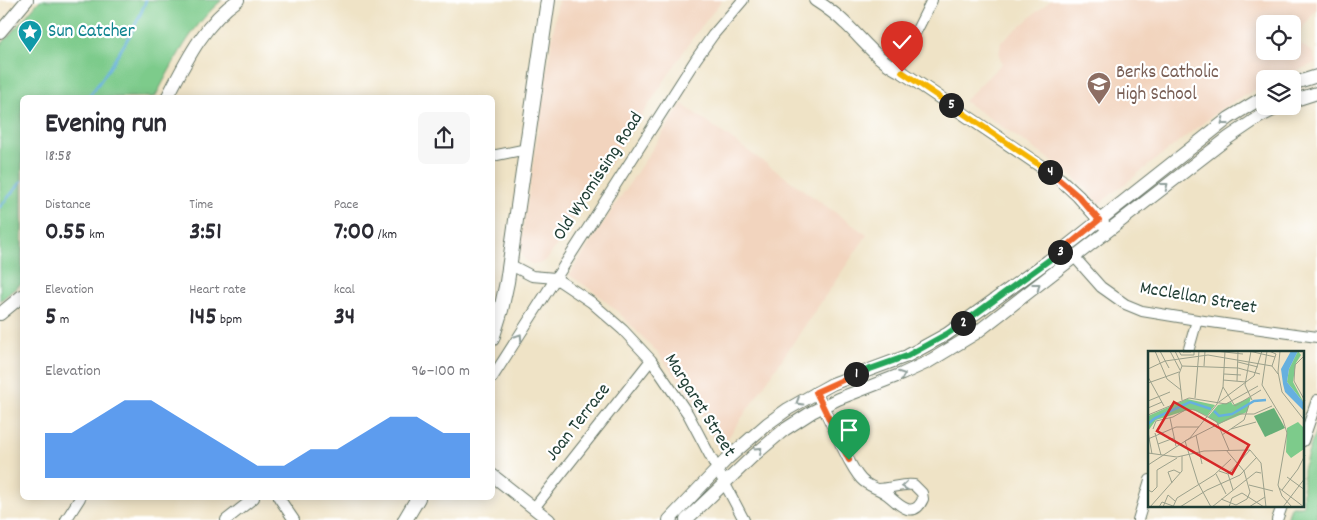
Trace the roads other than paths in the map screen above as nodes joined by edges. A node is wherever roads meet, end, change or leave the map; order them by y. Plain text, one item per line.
1 (27, 0) edge
2 (238, 0) edge
3 (548, 0) edge
4 (743, 0) edge
5 (815, 0) edge
6 (932, 0) edge
7 (0, 32) edge
8 (894, 68) junction
9 (1317, 76) edge
10 (1301, 81) edge
11 (1317, 93) edge
12 (169, 95) edge
13 (1301, 99) edge
14 (1256, 107) edge
15 (1256, 113) edge
16 (527, 149) junction
17 (495, 155) edge
18 (1099, 220) junction
19 (1108, 231) junction
20 (1066, 247) junction
21 (1074, 257) junction
22 (509, 264) junction
23 (555, 278) junction
24 (20, 298) edge
25 (0, 314) edge
26 (1198, 320) junction
27 (495, 329) edge
28 (1317, 337) edge
29 (1188, 351) edge
30 (651, 360) junction
31 (495, 373) edge
32 (816, 392) junction
33 (1317, 400) edge
34 (822, 406) junction
35 (1304, 438) edge
36 (718, 469) junction
37 (495, 478) edge
38 (725, 483) junction
39 (1148, 487) edge
40 (878, 489) dead end
41 (79, 500) edge
42 (251, 500) edge
43 (281, 500) edge
44 (417, 500) edge
45 (534, 508) junction
46 (1281, 508) edge
47 (66, 520) edge
48 (226, 520) edge
49 (294, 520) edge
50 (405, 520) edge
51 (548, 520) edge
52 (669, 520) edge
53 (686, 520) edge
54 (744, 520) edge
55 (1138, 520) edge
56 (1277, 520) edge

1 - 7 street
2 - 12 street
3 - 16 main road
4 - 23 street, Old Wyomissing Road
5 - 8 street
6 - 8 street
8 - 18 street
9 - 10 street
11 - 13 street
14 -> 18 street
19 -> 15 street
16 - 17 street
16 - 22 main road
18 - 19 street
18 - 20 street
19 - 21 street
20 - 21 street, McClellan Street
20 - 32 street
21 - 26 street, McClellan Street
34 -> 21 street
22 - 23 street, Margaret Street
22 - 27 main road
23 - 30 street, Margaret Street
31 -> 23 street, Old Wyomissing Road
24 - 25 street
26 - 28 street, McClellan Street
26 - 29 street
30 - 36 street, Margaret Street
30 - 45 street, Joan Terrace
32 - 34 street
32 -> 36 street
33 - 35 street
38 -> 34 street
34 - 40 street
36 - 38 street, Margaret Street
36 - 52 street
37 - 45 street
38 - 53 street
38 - 54 street, Margaret Street
39 - 55 street
41 - 47 street
42 - 48 street
43 - 49 street
44 - 50 main road
45 - 51 street
46 - 56 street

